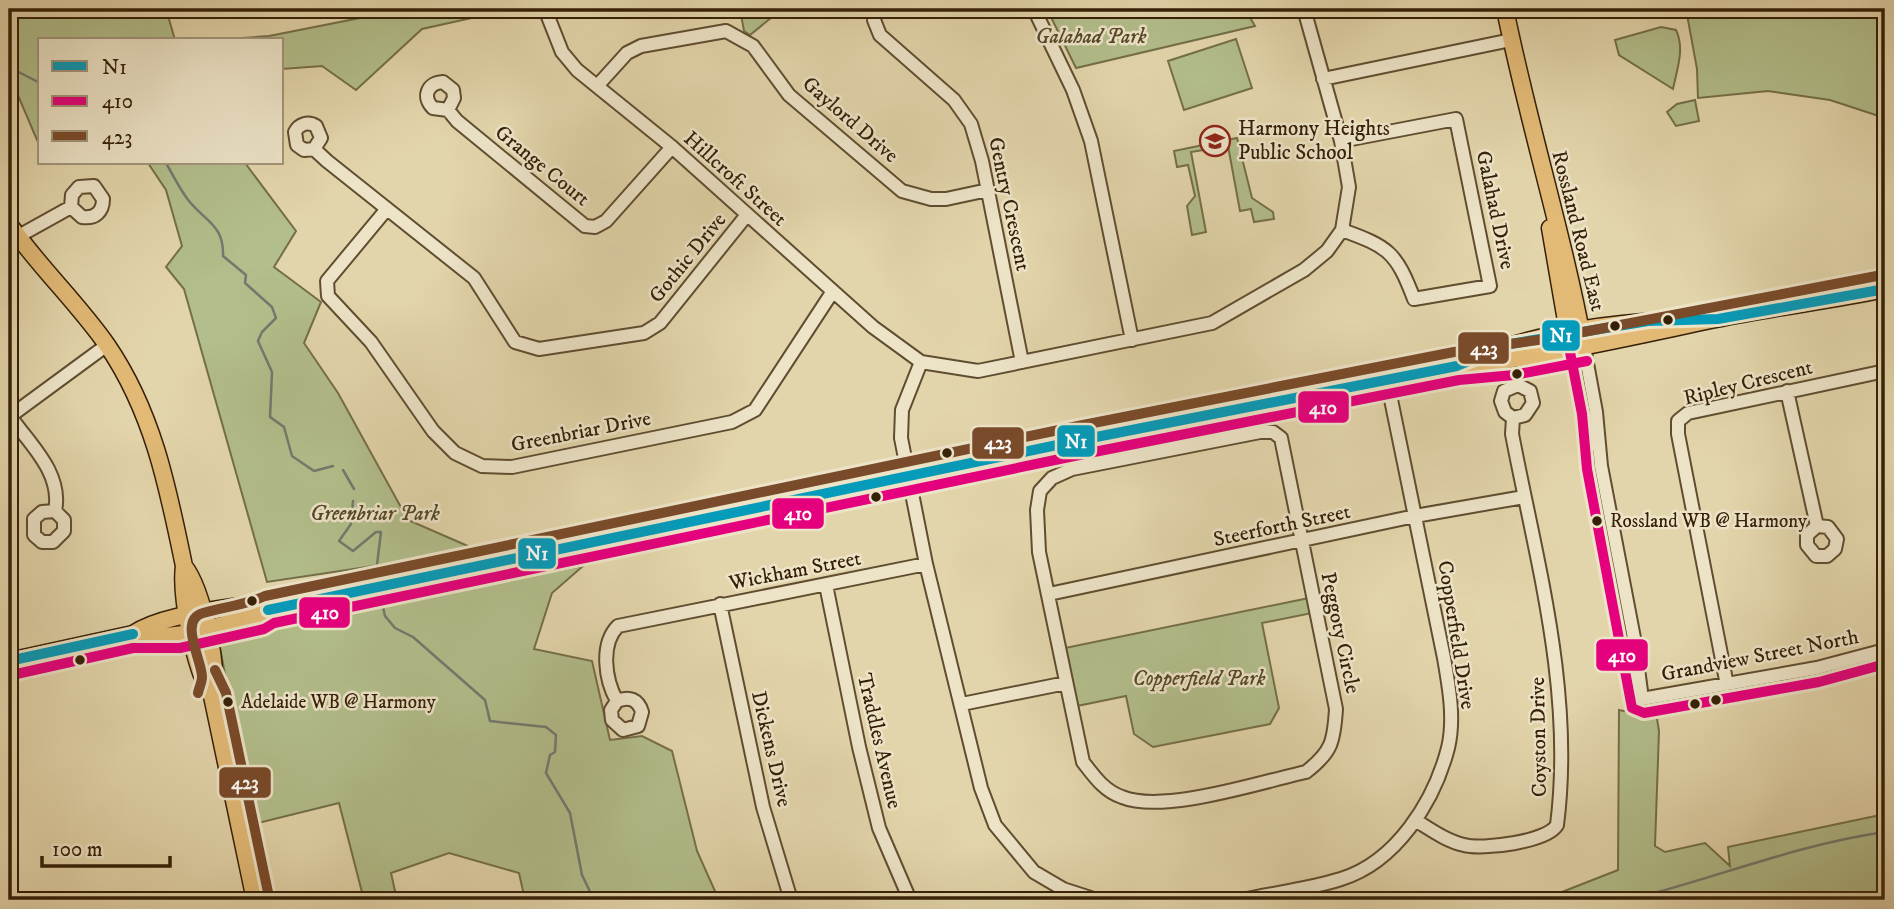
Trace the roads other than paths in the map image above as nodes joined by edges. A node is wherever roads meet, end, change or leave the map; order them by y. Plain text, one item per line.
1 (545, 9) edge
2 (876, 9) edge
3 (1034, 9) edge
4 (1304, 9) edge
5 (1505, 9) edge
6 (1511, 40) junction
7 (1323, 79) junction
8 (598, 85) junction
9 (448, 110) dead end
10 (1341, 142) junction
11 (672, 147) junction
12 (314, 149) dead end
13 (988, 190) junction
14 (71, 207) dead end
15 (386, 210) junction
16 (746, 216) junction
17 (1342, 230) junction
18 (13, 231) edge
19 (1885, 289) edge
20 (833, 291) junction
21 (1132, 340) junction
22 (1576, 341) junction
23 (107, 345) junction
24 (921, 362) junction
25 (1022, 362) junction
26 (1885, 371) edge
27 (1387, 380) junction
28 (1787, 391) junction
29 (9, 416) edge
30 (1513, 418) dead end
31 (908, 476) junction
32 (1524, 497) junction
33 (55, 511) dead end
34 (1415, 516) junction
35 (1817, 526) dead end
36 (1301, 542) junction
37 (926, 564) junction
38 (826, 585) junction
39 (1049, 594) junction
40 (720, 604) junction
41 (197, 622) junction
42 (1885, 650) edge
43 (9, 661) edge
44 (1066, 683) junction
45 (1727, 685) junction
46 (1642, 699) joint
47 (617, 701) dead end
48 (962, 704) junction
49 (1415, 820) junction
50 (1063, 888) junction
51 (255, 900) edge
52 (791, 900) edge
53 (910, 900) edge
54 (1055, 900) edge
55 (1097, 900) edge
56 (1242, 900) edge

1 - 8 street, Hillcroft Street
2 - 13 street, Gentry Crescent
3 - 21 street
4 - 7 street
5 - 6 main road, Rossland Road East
6 - 7 street
6 - 22 main road, Rossland Road East
7 - 10 street
8 - 11 street, Hillcroft Street
8 - 13 street, Gaylord Drive
9 - 11 street, Grange Court
10 - 17 street
10 - 17 street, Galahad Drive
11 - 16 street, Hillcroft Street
12 - 15 street, Gothic Drive
13 - 25 street, Gentry Crescent
14 - 18 street
15 - 16 street, Gothic Drive
15 - 20 street, Greenbriar Drive
16 - 20 street, Hillcroft Street
17 - 21 street
18 - 23 main road
19 - 22 main road
20 - 24 street, Hillcroft Street
21 - 25 street
22 - 27 main road
22 - 46 street, Rossland Road East
23 - 29 street
23 - 41 main road
24 - 25 street
24 - 31 street
26 - 28 street, Ripley Crescent
27 - 31 main road
27 - 34 street, Copperfield Drive
28 - 35 street
28 - 45 street, Ripley Crescent
29 - 33 street
30 - 32 street, Coyston Drive
31 - 37 street
31 - 41 main road
32 - 34 street, Steerforth Street
32 - 49 street, Coyston Drive
34 - 36 street, Steerforth Street
34 - 49 street, Copperfield Drive
36 - 39 street, Steerforth Street
36 - 39 street, Peggoty Circle
36 - 44 street, Peggoty Circle
37 - 38 street, Wickham Street
37 - 48 street
38 - 40 street, Wickham Street
38 - 53 street, Traddles Avenue
39 - 44 street, Peggoty Circle
40 - 47 street, Wickham Street
40 - 52 street, Dickens Drive
41 - 43 main road
41 - 51 main road
42 - 45 street, Grandview Street North
44 - 48 street
45 - 46 street, Grandview Street North
48 - 50 street
49 - 56 street, Copperfield Drive
50 - 54 street
50 - 55 street

